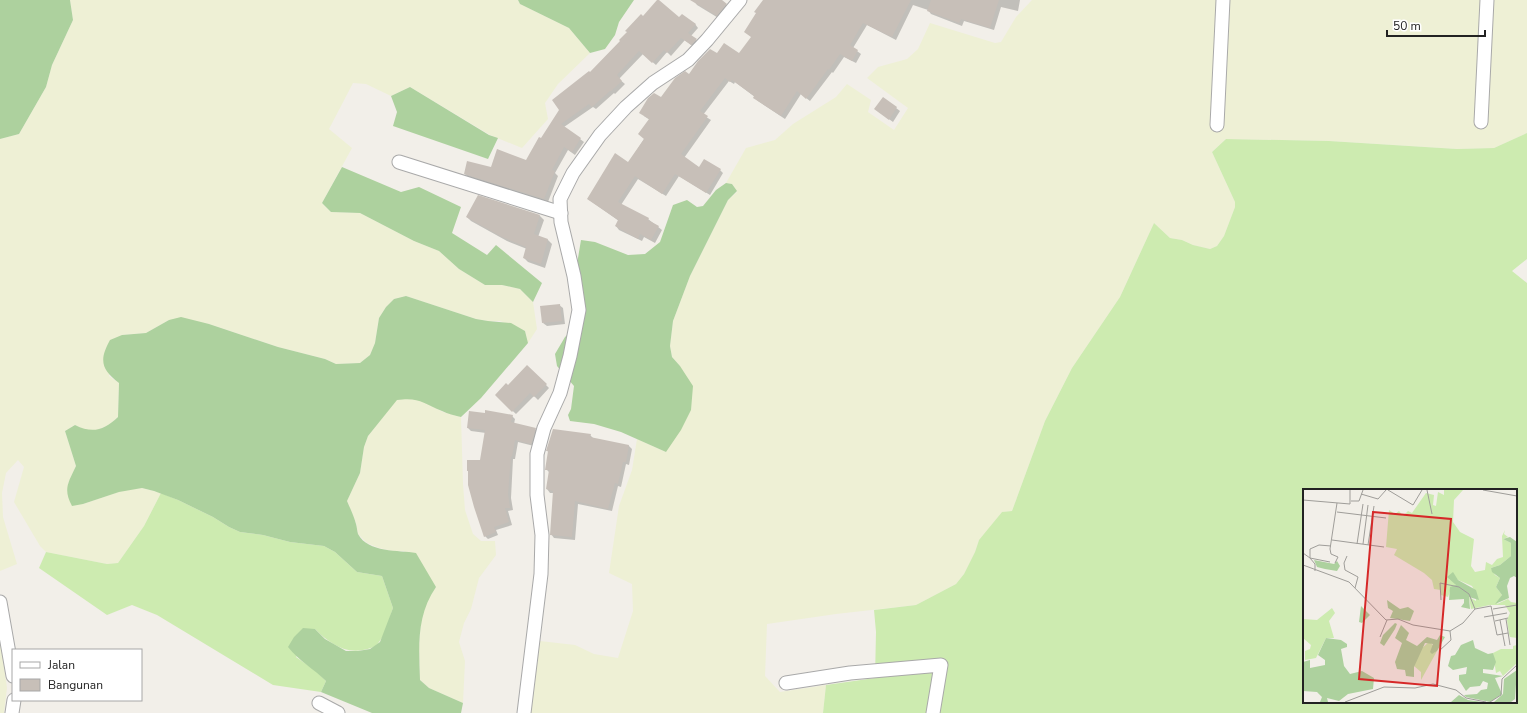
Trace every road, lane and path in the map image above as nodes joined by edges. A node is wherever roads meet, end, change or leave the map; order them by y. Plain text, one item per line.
1 (740, 0) edge
2 (1223, 0) edge
3 (1487, 0) edge
4 (1481, 122) dead end
5 (1217, 125) dead end
6 (399, 162) dead end
7 (561, 213) junction
8 (0, 602) edge
9 (12, 670) edge
10 (786, 683) dead end
11 (14, 701) edge
12 (319, 703) dead end
13 (12, 713) edge
14 (338, 713) edge
15 (524, 713) edge
16 (933, 713) edge

1 - 7 street
2 - 5 street
3 - 4 street
6 - 7 street
7 - 15 street
8 - 9 street
10 - 16 street
11 - 13 street
12 - 14 street

